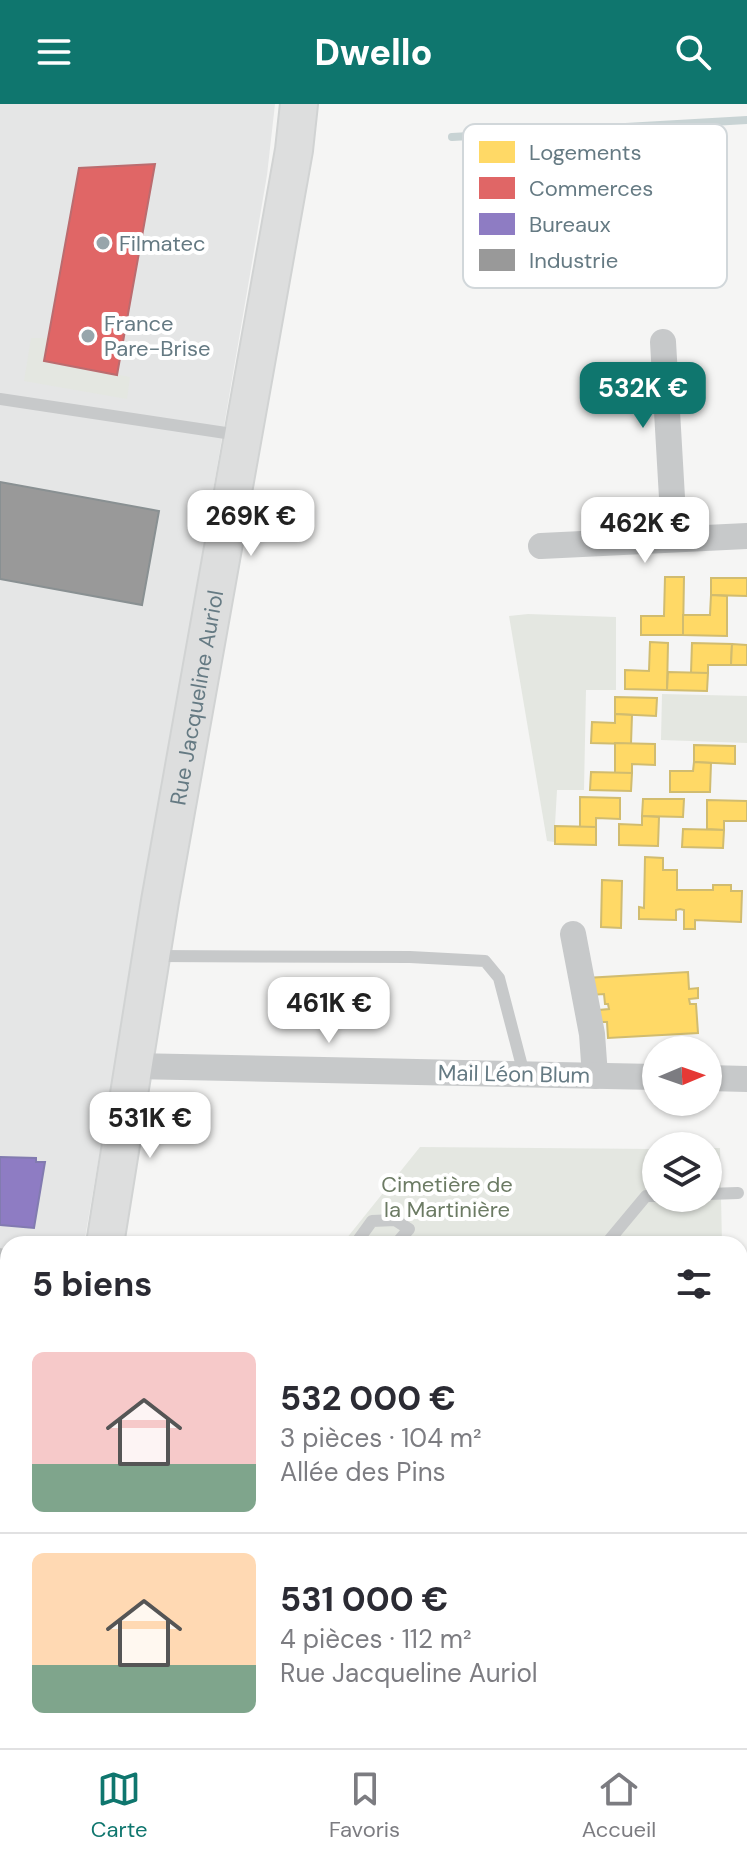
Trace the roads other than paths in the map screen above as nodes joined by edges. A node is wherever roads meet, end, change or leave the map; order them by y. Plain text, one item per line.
1 (299, 104) edge
2 (663, 342) dead end
3 (0, 399) edge
4 (242, 435) junction
5 (747, 536) edge
6 (662, 539) junction
7 (541, 546) dead end
8 (573, 934) dead end
9 (150, 956) junction
10 (132, 1066) junction
11 (524, 1074) junction
12 (595, 1076) junction
13 (642, 1077) edge
14 (722, 1078) edge
15 (747, 1079) edge
16 (738, 1193) dead end
17 (722, 1194) edge
18 (642, 1201) edge
19 (106, 1236) edge
20 (361, 1236) edge
21 (403, 1236) edge
22 (613, 1236) edge

1 - 4 street, Rue Jacqueline Auriol
2 - 6 street
3 - 4 lane
4 - 9 street, Rue Jacqueline Auriol
5 - 6 street
6 - 7 street
8 - 12 street
9 - 10 street, Rue Jacqueline Auriol
9 - 11 lane
10 - 11 street, Mail Léon Blum
10 - 19 street, Rue Jacqueline Auriol
11 - 12 street, Mail Léon Blum
12 - 13 street, Mail Léon Blum
14 - 15 street
16 - 17 lane
18 - 22 lane
20 - 21 lane

